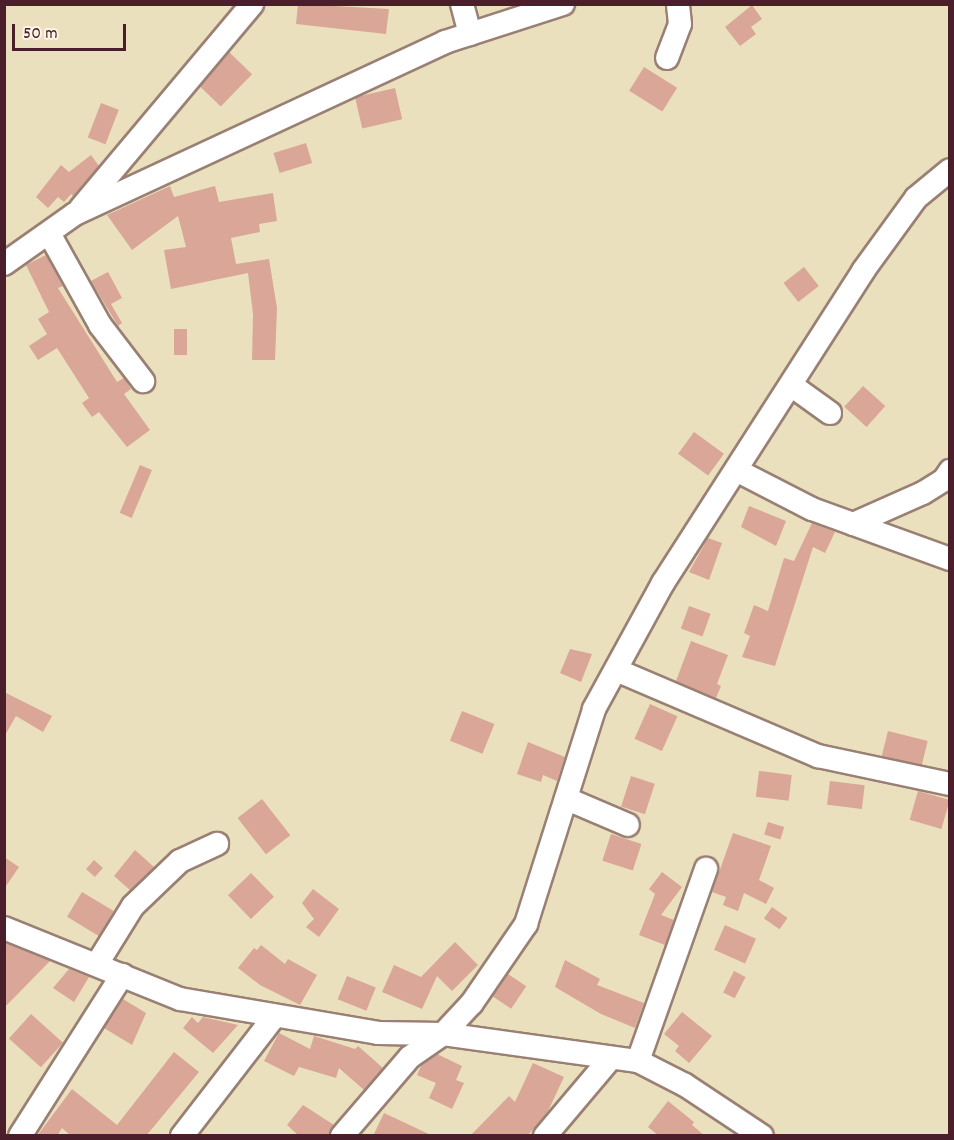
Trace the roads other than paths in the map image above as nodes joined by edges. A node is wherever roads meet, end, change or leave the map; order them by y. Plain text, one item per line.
1 (252, 4) edge
2 (462, 4) edge
3 (563, 4) edge
4 (678, 4) edge
5 (470, 34) junction
6 (667, 58) dead end
7 (950, 170) edge
8 (75, 214) junction
9 (50, 235) junction
10 (4, 264) edge
11 (143, 381) dead end
12 (791, 385) junction
13 (830, 413) dead end
14 (736, 470) junction
15 (950, 471) edge
16 (853, 524) junction
17 (950, 559) edge
18 (616, 670) junction
19 (950, 784) edge
20 (567, 799) junction
21 (628, 825) dead end
22 (217, 844) dead end
23 (706, 869) dead end
24 (4, 928) edge
25 (97, 964) junction
26 (122, 975) junction
27 (274, 1017) junction
28 (443, 1034) junction
29 (612, 1058) junction
30 (638, 1061) junction
31 (735, 1129) edge
32 (20, 1136) edge
33 (183, 1136) edge
34 (342, 1136) edge
35 (545, 1136) edge
36 (762, 1136) edge

1 - 8 street
2 - 5 street
3 - 5 street
4 - 6 street
5 - 8 street
7 - 12 street
8 - 9 street
9 - 10 street
9 - 11 street
12 - 13 street
12 - 14 street
14 - 16 street
14 - 18 street
15 - 16 street
16 - 17 street
18 - 19 street
18 - 20 street
20 - 21 street
20 - 28 street
22 - 25 street
23 - 30 street
24 - 25 street
25 - 26 street
26 - 27 street
26 - 32 street
27 - 28 street
27 - 33 street
28 - 29 street
28 - 34 street
29 - 30 street
29 - 35 street
30 - 31 street
31 - 36 street

